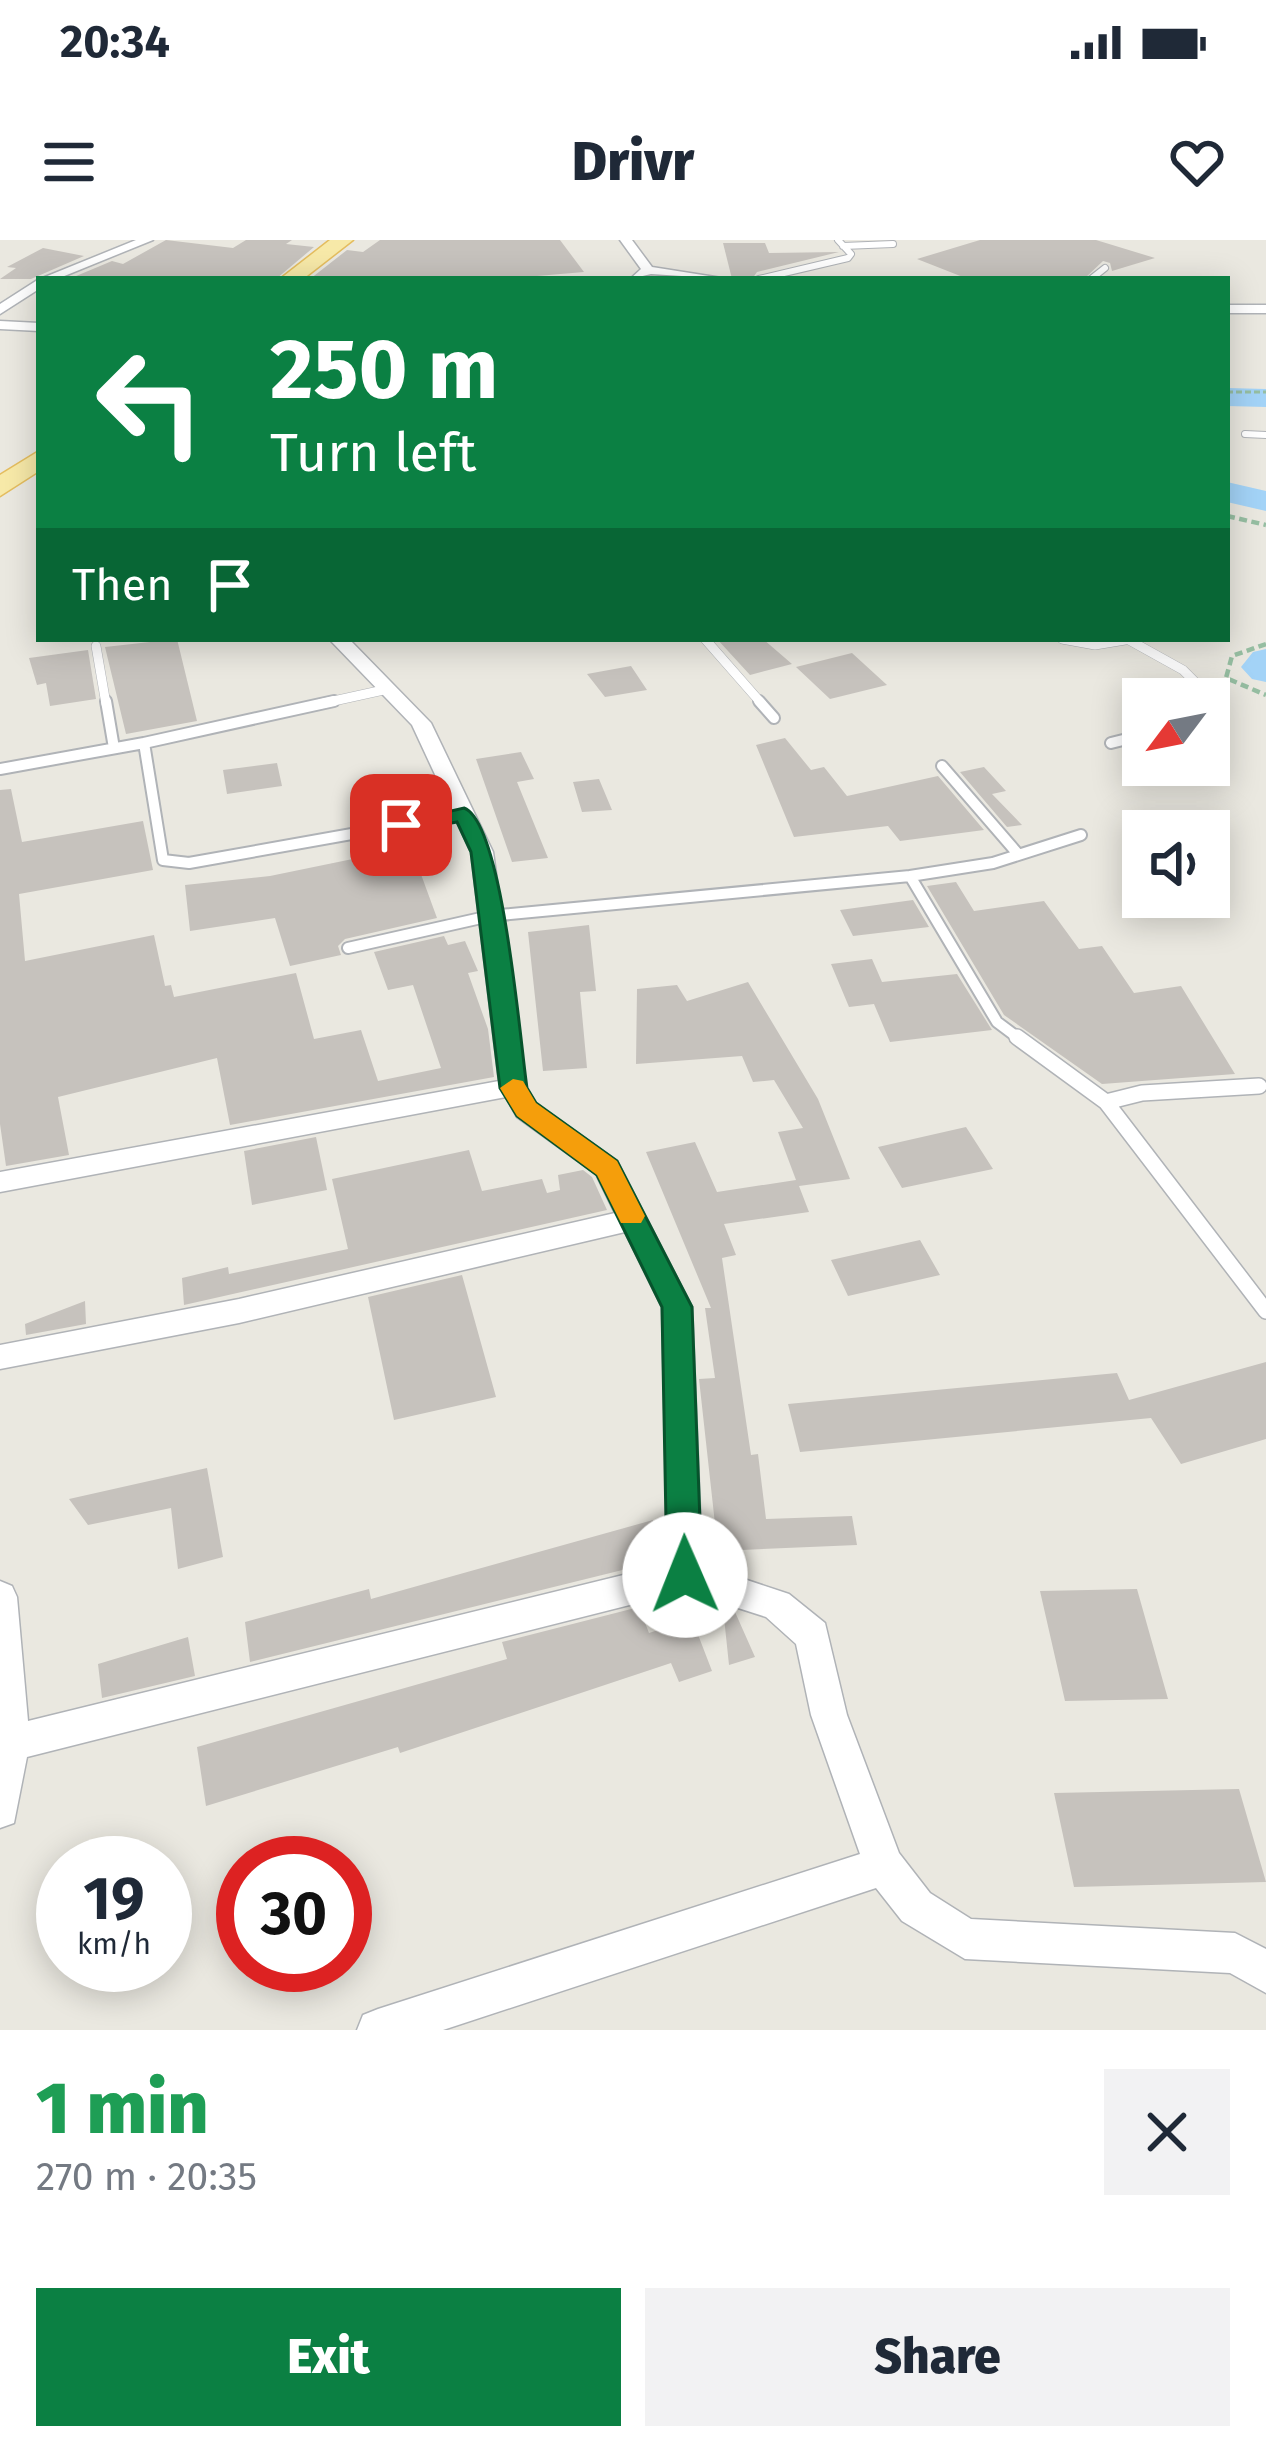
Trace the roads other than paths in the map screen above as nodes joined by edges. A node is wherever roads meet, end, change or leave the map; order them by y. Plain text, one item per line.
1 (147, 240) edge
2 (343, 240) edge
3 (629, 240) edge
4 (841, 243) edge
5 (893, 244) dead end
6 (1105, 268) dead end
7 (642, 275) edge
8 (55, 276) edge
9 (294, 276) edge
10 (772, 276) edge
11 (1095, 276) edge
12 (36, 285) edge
13 (1, 307) edge
14 (1230, 309) edge
15 (1266, 309) edge
16 (0, 325) edge
17 (36, 327) edge
18 (1245, 434) dead end
19 (1266, 435) edge
20 (36, 461) edge
21 (0, 488) edge
22 (349, 642) edge
23 (708, 642) edge
24 (1078, 642) edge
25 (1116, 642) edge
26 (1134, 642) edge
27 (96, 646) dead end
28 (1191, 678) edge
29 (388, 689) junction
30 (775, 718) dead end
31 (1122, 740) edge
32 (144, 743) junction
33 (1111, 743) dead end
34 (114, 748) junction
35 (942, 766) dead end
36 (0, 770) edge
37 (464, 814) junction
38 (1082, 836) dead end
39 (1018, 854) junction
40 (910, 876) junction
41 (490, 916) junction
42 (348, 948) dead end
43 (1259, 1086) dead end
44 (513, 1088) junction
45 (1106, 1102) junction
46 (0, 1182) edge
47 (633, 1219) junction
48 (1266, 1311) edge
49 (0, 1357) edge
50 (685, 1575) junction
51 (0, 1597) edge
52 (7, 1733) edge
53 (0, 1809) edge
54 (884, 1866) junction
55 (1266, 1972) edge
56 (378, 2030) edge

1 - 8 street
2 - 9 main road
3 - 7 street
4 - 5 lane
4 - 10 lane
6 - 11 lane
12 - 13 street
14 - 15 street
16 - 17 street
18 - 19 lane
20 - 21 main road
22 - 29 street
23 - 30 lane
24 - 25 lane
26 - 28 lane
27 - 34 lane
29 - 32 lane
29 - 37 street
31 - 33 lane
32 - 34 lane
32 - 37 lane
34 - 36 lane
35 - 39 lane
37 - 41 street
38 - 39 lane
39 - 40 lane
40 - 41 lane
40 - 45 lane
41 - 42 lane
41 - 44 street
43 - 45 lane
44 - 46 street
44 - 47 street
45 - 48 lane
47 - 49 street
47 - 50 street
50 - 52 street
50 - 54 street
51 - 52 street
52 - 53 street
54 - 55 street
54 - 56 street

